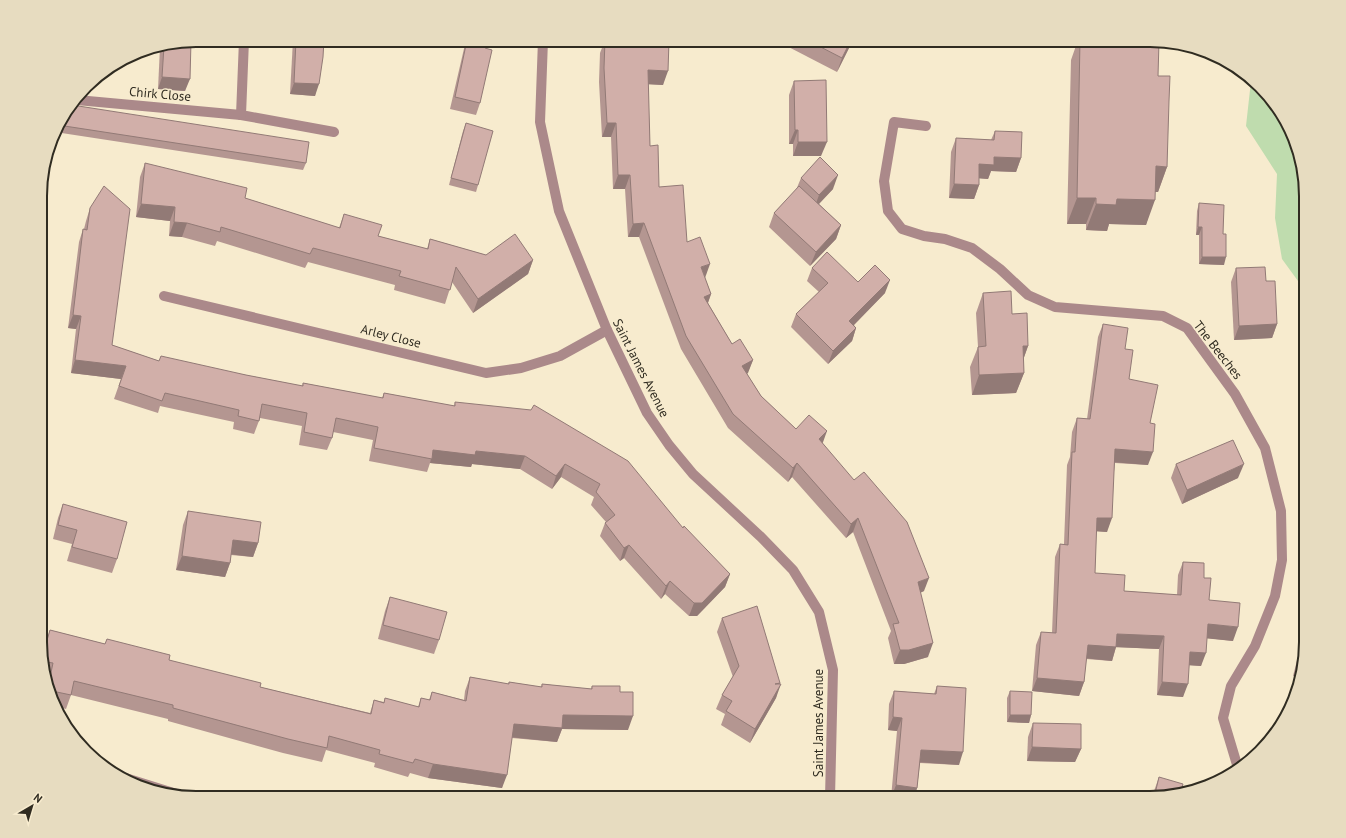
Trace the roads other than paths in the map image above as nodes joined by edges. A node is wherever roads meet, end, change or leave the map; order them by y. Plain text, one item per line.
1 (244, 47) edge
2 (543, 47) edge
3 (82, 100) edge
4 (241, 115) junction
5 (926, 126) dead end
6 (334, 132) dead end
7 (164, 296) dead end
8 (607, 330) junction
9 (1237, 763) edge
10 (830, 791) edge

1 - 4 street
2 - 8 street, Saint James Avenue
3 - 4 street, Chirk Close
4 - 6 street, Chirk Close
5 - 9 street, The Beeches
7 - 8 street, Arley Close
8 - 10 street, Saint James Avenue

